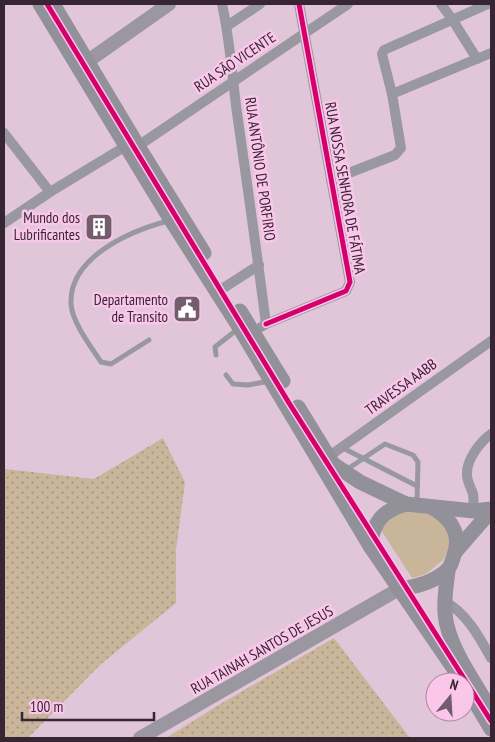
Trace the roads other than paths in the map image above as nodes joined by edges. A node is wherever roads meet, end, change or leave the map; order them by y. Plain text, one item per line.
1 (40, 4) edge
2 (53, 4) edge
3 (169, 4) edge
4 (222, 4) edge
5 (260, 4) edge
6 (298, 4) edge
7 (348, 4) edge
8 (441, 4) edge
9 (488, 4) edge
10 (452, 19) junction
11 (227, 26) junction
12 (304, 34) junction
13 (491, 53) edge
14 (477, 59) junction
15 (88, 61) junction
16 (233, 81) junction
17 (392, 94) junction
18 (4, 133) edge
19 (132, 146) junction
20 (331, 180) junction
21 (50, 192) junction
22 (171, 220) junction
23 (4, 224) edge
24 (259, 265) junction
25 (225, 287) junction
26 (239, 328) junction
27 (260, 328) junction
28 (149, 340) dead end
29 (491, 341) edge
30 (216, 355) dead end
31 (226, 375) dead end
32 (271, 381) junction
33 (491, 434) edge
34 (343, 448) junction
35 (362, 458) junction
36 (335, 464) junction
37 (418, 486) junction
38 (417, 505) junction
39 (491, 510) edge
40 (474, 511) junction
41 (370, 546) junction
42 (456, 551) junction
43 (448, 571) junction
44 (400, 589) junction
45 (445, 602) junction
46 (491, 658) edge
47 (456, 672) edge
48 (475, 703) edge
49 (491, 710) edge
50 (491, 729) edge
51 (140, 738) edge

1 - 19 main road
2 - 15 main road
3 - 15 street
4 - 11 street, RUA ANTÔNIO DE PORFIRIO
5 - 11 street
6 - 12 street, RUA NOSSA SENHORA DE FÁTIMA
7 - 12 street, RUA SÃO VICENTE
8 - 10 street
9 - 10 street
10 - 14 street
10 - 17 street
11 - 16 street, RUA ANTÔNIO DE PORFIRIO
12 - 16 street, RUA SÃO VICENTE
12 - 20 street, RUA NOSSA SENHORA DE FÁTIMA
13 - 14 street
14 - 17 street
15 - 19 main road
16 - 19 street, RUA SÃO VICENTE
16 - 24 street, RUA ANTÔNIO DE PORFIRIO
17 - 20 street
18 - 21 street
19 - 21 street, RUA SÃO VICENTE
19 - 22 main road
19 - 25 main road
20 - 27 street, RUA NOSSA SENHORA DE FÁTIMA
21 - 23 street, RUA SÃO VICENTE
22 - 26 main road
22 - 28 lane
24 - 25 street
24 - 27 street, RUA ANTÔNIO DE PORFIRIO
25 - 27 main road
26 - 30 lane
26 - 32 main road
27 - 36 main road
29 - 34 street, TRAVESSA AABB
31 - 32 lane
32 - 41 main road
33 - 40 street
34 - 35 lane
34 - 36 street, TRAVESSA AABB
35 - 36 lane
35 - 37 lane
35 - 37 lane
36 - 38 main road
37 - 38 lane
38 - 40 main road
38 - 41 main road
38 - 42 main road
39 - 40 main road
39 - 42 main road
41 - 44 main road
42 - 43 main road
43 - 44 main road
43 - 45 main road
44 - 47 main road
44 - 51 street, RUA TAINAH SANTOS DE JESUS
45 - 46 street
45 - 49 main road
48 - 50 main road

